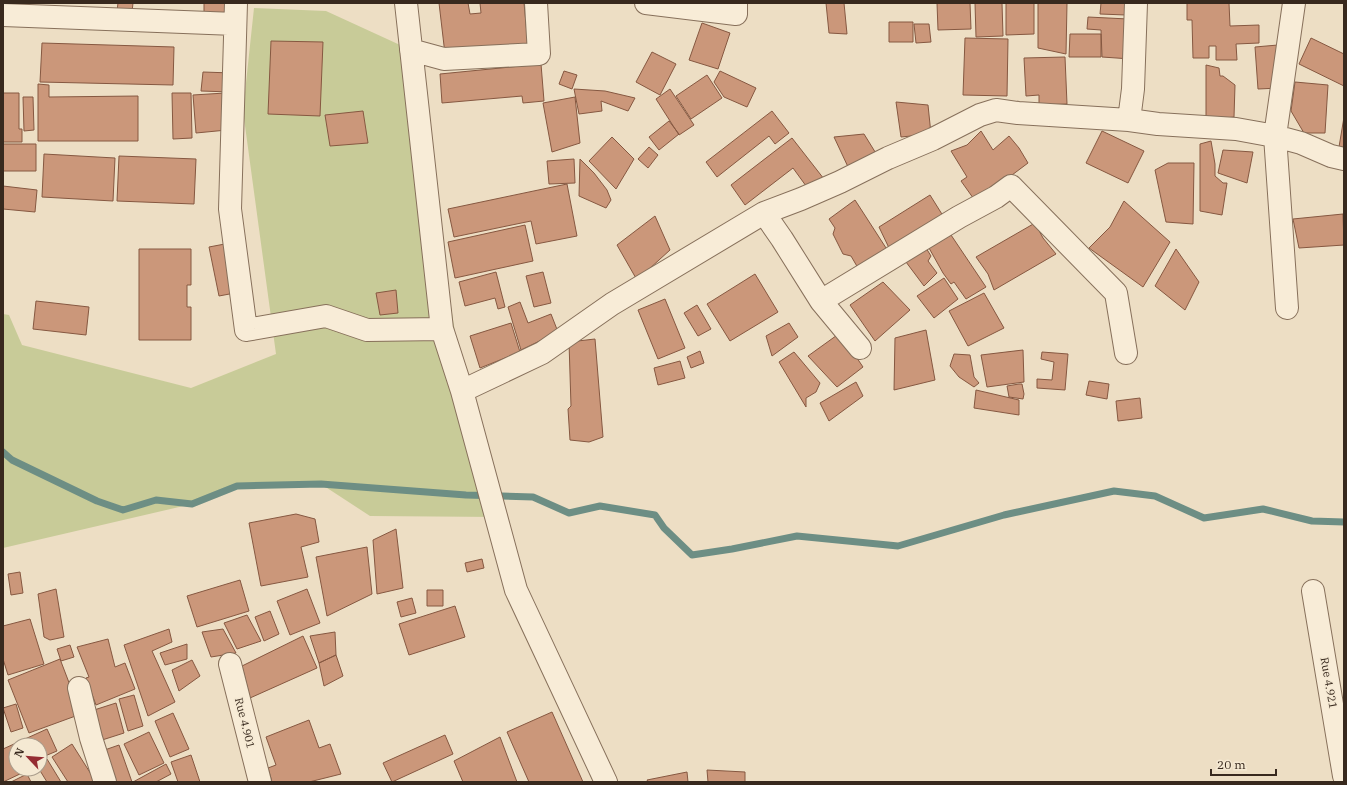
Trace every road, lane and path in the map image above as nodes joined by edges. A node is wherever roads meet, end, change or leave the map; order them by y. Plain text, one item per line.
1 (406, 3) edge
2 (536, 3) edge
3 (646, 3) edge
4 (736, 3) edge
5 (1136, 3) edge
6 (1294, 3) edge
7 (236, 13) edge
8 (3, 15) edge
9 (411, 50) junction
10 (1129, 120) junction
11 (1275, 136) junction
12 (1344, 159) edge
13 (764, 213) junction
14 (821, 302) junction
15 (1287, 308) dead end
16 (442, 329) junction
17 (860, 348) dead end
18 (1126, 352) dead end
19 (462, 390) junction
20 (1313, 591) dead end
21 (230, 664) dead end
22 (79, 688) dead end
23 (1344, 776) edge
24 (105, 782) edge
25 (260, 782) edge
26 (606, 782) edge

1 - 9 street
2 - 9 street
3 - 4 street
5 - 10 street
6 - 11 street
7 - 8 street
7 - 16 street
9 - 16 street
10 - 11 street
10 - 13 street
11 - 12 street
11 - 15 street
13 - 14 street
13 - 19 street
14 - 17 street
14 - 18 street
16 - 19 street
19 - 26 street
20 - 23 street, Rue 4.921
21 - 25 street, Rue 4.901
22 - 24 street

